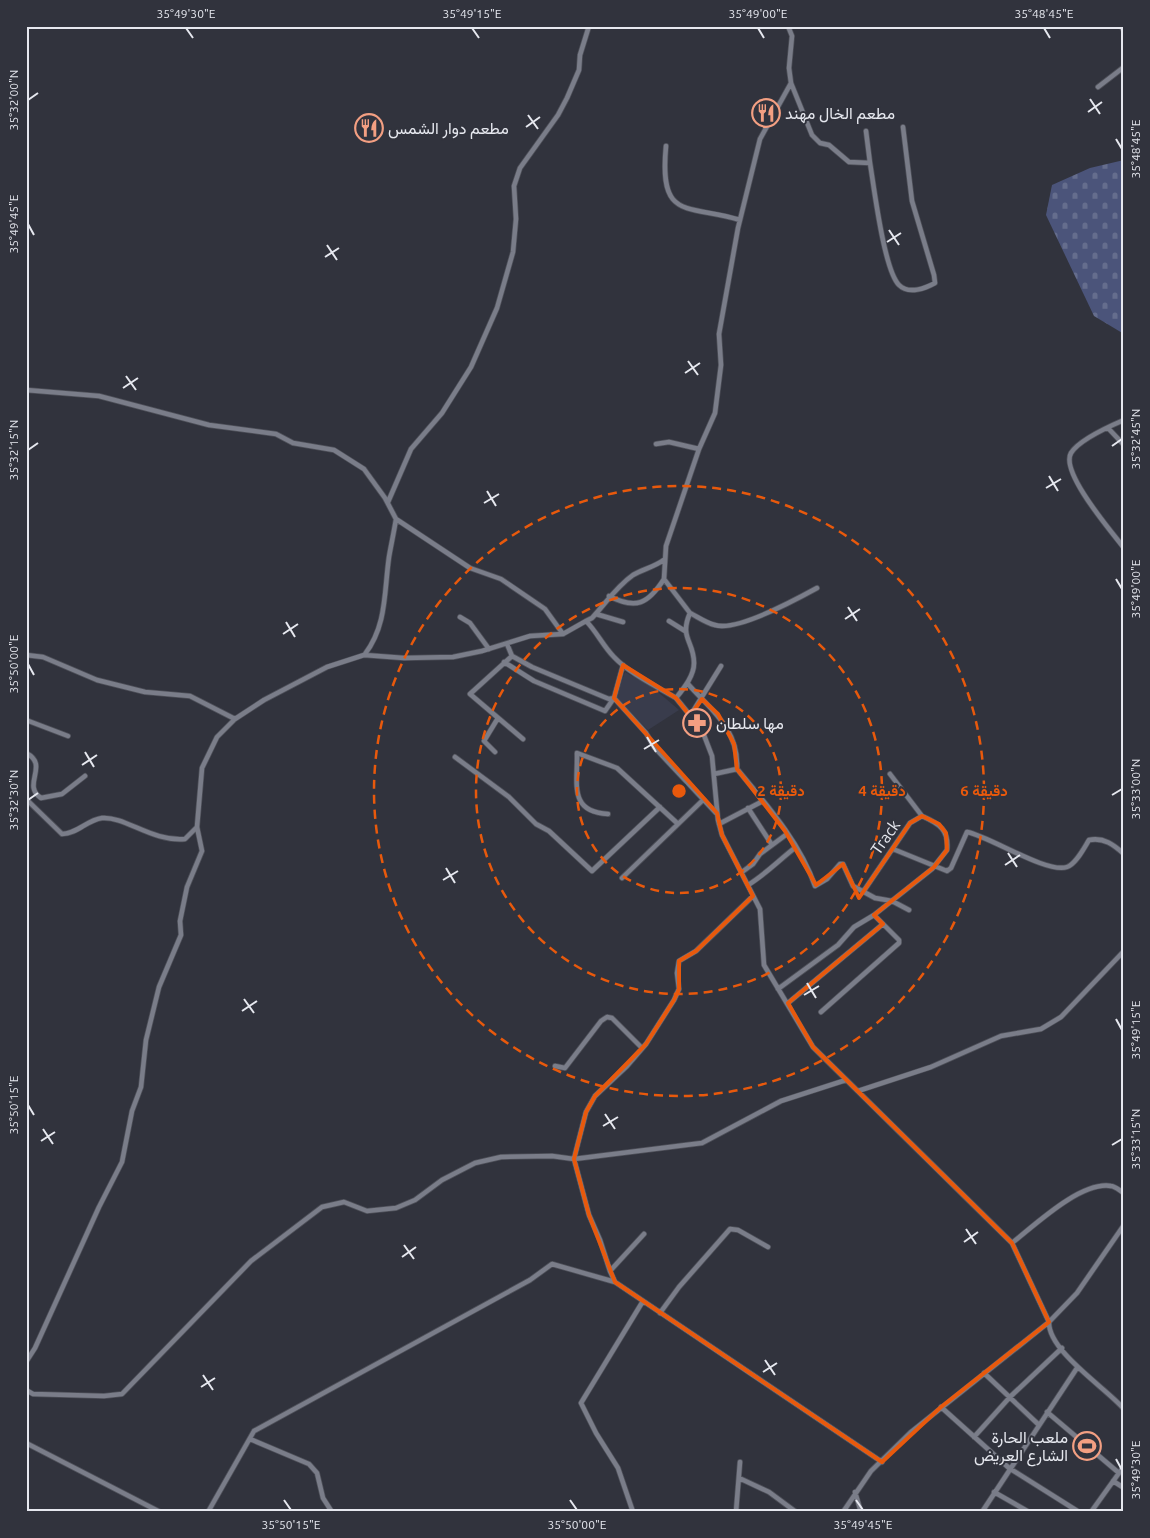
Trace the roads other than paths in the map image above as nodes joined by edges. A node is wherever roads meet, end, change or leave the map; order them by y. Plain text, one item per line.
1 (590, 26) edge
2 (788, 26) edge
3 (1121, 26) edge
4 (1124, 31) edge
5 (1124, 67) edge
6 (791, 83) junction
7 (1098, 87) dead end
8 (902, 127) dead end
9 (866, 131) dead end
10 (666, 146) dead end
11 (870, 163) junction
12 (740, 220) junction
13 (26, 390) edge
14 (1124, 420) edge
15 (1108, 428) junction
16 (656, 444) dead end
17 (1123, 444) edge
18 (698, 449) junction
19 (388, 502) junction
20 (396, 519) junction
21 (1124, 548) edge
22 (665, 559) junction
23 (664, 579) junction
24 (817, 588) dead end
25 (609, 596) junction
26 (690, 613) junction
27 (596, 614) junction
28 (460, 617) dead end
29 (586, 621) junction
30 (669, 621) dead end
31 (623, 622) dead end
32 (685, 631) junction
33 (563, 634) junction
34 (507, 644) junction
35 (489, 649) junction
36 (26, 655) edge
37 (364, 655) junction
38 (512, 656) junction
39 (504, 662) junction
40 (623, 665) junction
41 (721, 666) dead end
42 (688, 684) junction
43 (614, 698) junction
44 (676, 698) junction
45 (702, 699) junction
46 (690, 716) junction
47 (498, 718) junction
48 (235, 719) junction
49 (26, 720) edge
50 (68, 736) dead end
51 (523, 739) dead end
52 (495, 752) dead end
53 (26, 753) edge
54 (455, 757) dead end
55 (737, 768) junction
56 (714, 774) junction
57 (890, 774) dead end
58 (85, 776) dead end
59 (26, 799) edge
60 (703, 800) junction
61 (763, 801) junction
62 (660, 806) junction
63 (748, 808) junction
64 (717, 813) junction
65 (608, 814) dead end
66 (922, 816) junction
67 (677, 823) junction
68 (719, 824) junction
69 (197, 827) junction
70 (787, 834) junction
71 (772, 845) junction
72 (796, 848) junction
73 (893, 849) junction
74 (1124, 854) edge
75 (934, 867) junction
76 (742, 872) junction
77 (622, 878) dead end
78 (748, 885) junction
79 (863, 892) junction
80 (753, 896) junction
81 (892, 901) junction
82 (908, 910) dead end
83 (874, 915) junction
84 (883, 924) junction
85 (1124, 951) edge
86 (778, 989) junction
87 (788, 1003) junction
88 (821, 1012) dead end
89 (642, 1048) junction
90 (555, 1066) dead end
91 (846, 1080) junction
92 (858, 1091) junction
93 (574, 1159) junction
94 (1124, 1194) edge
95 (1124, 1225) edge
96 (644, 1234) dead end
97 (1012, 1243) junction
98 (768, 1247) dead end
99 (610, 1271) junction
100 (615, 1282) junction
101 (644, 1301) junction
102 (660, 1313) junction
103 (1049, 1322) junction
104 (1062, 1348) junction
105 (26, 1362) edge
106 (1077, 1368) junction
107 (984, 1374) junction
108 (26, 1390) edge
109 (1010, 1397) junction
110 (941, 1407) junction
111 (1124, 1409) edge
112 (1047, 1412) junction
113 (1039, 1424) junction
114 (974, 1437) junction
115 (250, 1439) junction
116 (26, 1443) edge
117 (740, 1462) dead end
118 (882, 1462) junction
119 (1124, 1466) edge
120 (1009, 1468) junction
121 (1119, 1473) junction
122 (739, 1478) junction
123 (1113, 1481) junction
124 (1124, 1488) edge
125 (855, 1492) junction
126 (994, 1492) junction
127 (160, 1512) edge
128 (208, 1512) edge
129 (332, 1512) edge
130 (633, 1512) edge
131 (736, 1512) edge
132 (796, 1512) edge
133 (842, 1512) edge
134 (861, 1512) edge
135 (982, 1512) edge
136 (1029, 1512) edge
137 (1079, 1512) edge
138 (1091, 1512) edge

1 - 19 street
2 - 6 street
3 - 4 street
5 - 7 street
6 - 11 street
6 - 12 street
8 - 11 street
9 - 11 street
10 - 12 street
12 - 18 street
13 - 19 street
14 - 15 street
15 - 17 street
15 - 21 street
16 - 18 street
18 - 22 street
19 - 20 street
20 - 33 street
20 - 37 street
22 - 23 street
22 - 25 street
23 - 25 street
23 - 26 street
24 - 26 street
25 - 27 street
26 - 32 street
27 - 29 street
27 - 31 street
28 - 35 street
29 - 33 street
29 - 40 street
30 - 32 street
32 - 42 street
33 - 34 street
34 - 35 street
34 - 38 street
35 - 37 street
36 - 48 street
37 - 48 street
38 - 39 street
38 - 43 street
39 - 43 street
39 - 47 street
40 - 43 street
40 - 44 street
41 - 45 street
42 - 44 street
42 - 45 street
43 - 60 street
44 - 46 street
45 - 46 street
45 - 55 street
46 - 56 street
47 - 51 street
47 - 52 street
48 - 69 street
49 - 50 street
53 - 58 street
54 - 62 street
55 - 56 street
55 - 61 street
56 - 64 street
57 - 66 street
59 - 69 street
60 - 64 street
60 - 67 street
61 - 63 street
61 - 70 street
62 - 65 street
62 - 67 street
63 - 68 street
63 - 71 street
64 - 68 street
66 - 73 street, Track
66 - 75 street, Track
67 - 77 street
68 - 76 street
69 - 105 street
70 - 71 street
70 - 72 street
71 - 76 street
72 - 78 street
72 - 79 street
73 - 75 street
73 - 79 street, Track
74 - 75 street
75 - 81 street
76 - 78 street
78 - 80 street
79 - 81 street
80 - 86 street
80 - 89 street
81 - 82 street
81 - 83 street
83 - 84 street
83 - 86 street
84 - 87 street
84 - 88 street
85 - 92 street
86 - 87 street
87 - 91 street
89 - 90 street
89 - 93 street
91 - 92 street
91 - 93 street
92 - 97 street
93 - 99 street
93 - 108 street
94 - 97 street
95 - 103 street
96 - 99 street
97 - 103 street
98 - 102 street
99 - 100 street
100 - 101 street
100 - 115 street
101 - 102 street
101 - 130 street
102 - 118 street
103 - 104 street
103 - 107 street
104 - 106 street
104 - 109 street
106 - 111 street
106 - 112 street
107 - 109 street
107 - 110 street
109 - 113 street
109 - 114 street
110 - 114 street
110 - 118 street
112 - 113 street
112 - 121 street
113 - 120 street
114 - 120 street
115 - 128 street
115 - 129 street
116 - 127 street
117 - 122 street
118 - 125 street
119 - 121 street
120 - 126 street
120 - 137 street
121 - 123 street
122 - 131 street
122 - 132 street
123 - 124 street
123 - 138 street
125 - 133 street
125 - 134 street
126 - 135 street
126 - 136 street

